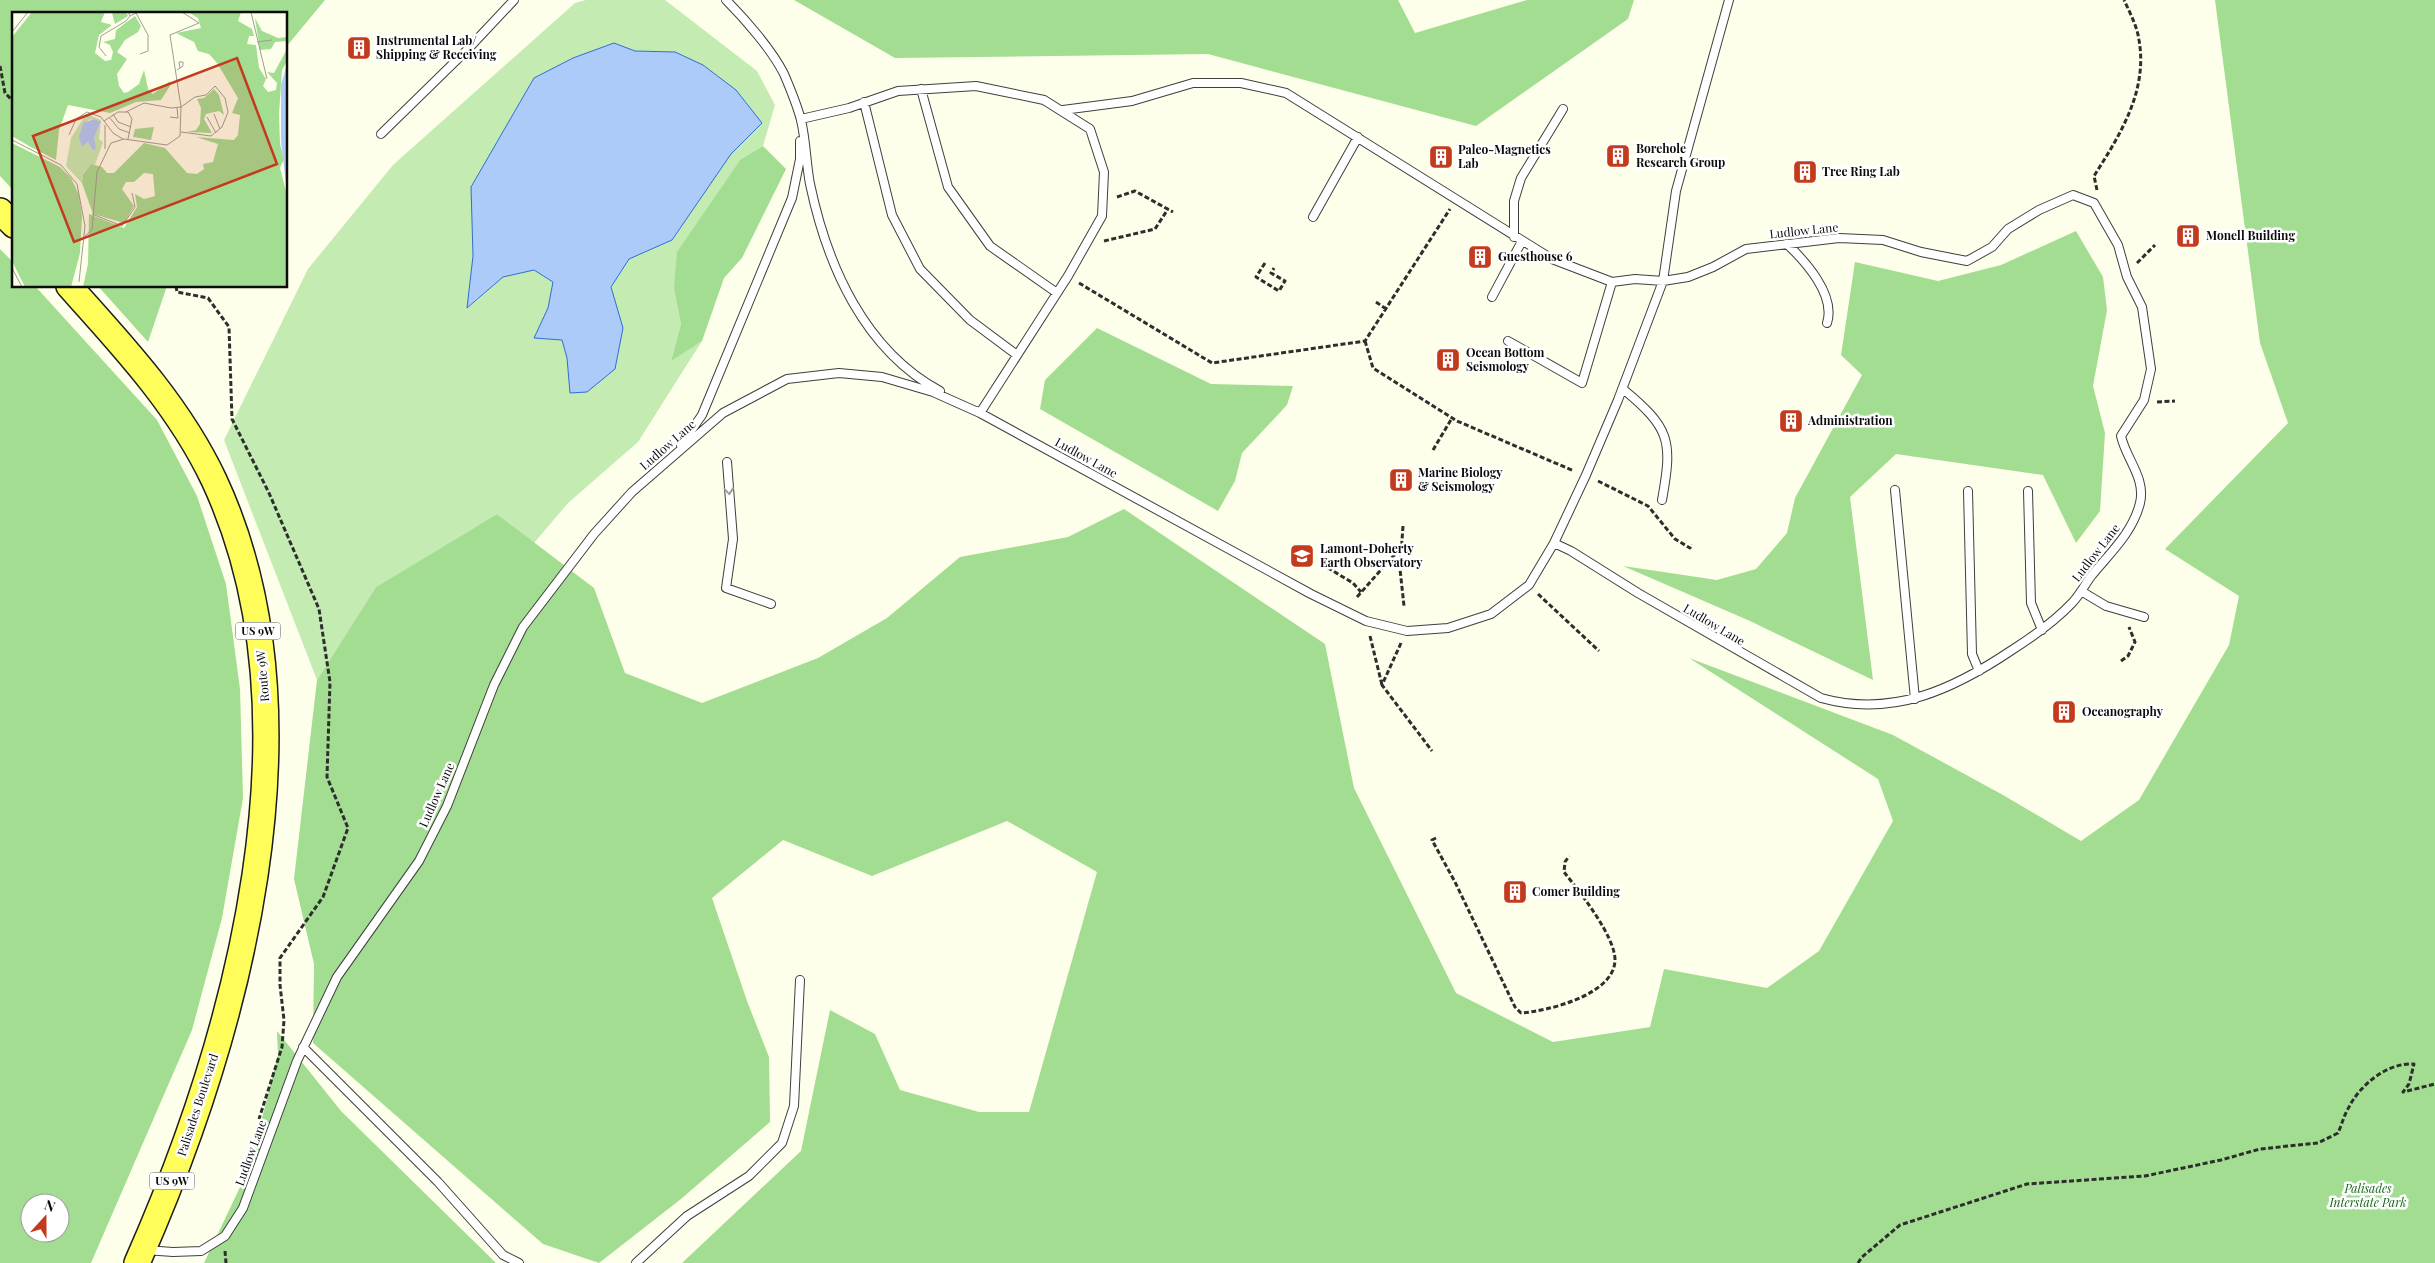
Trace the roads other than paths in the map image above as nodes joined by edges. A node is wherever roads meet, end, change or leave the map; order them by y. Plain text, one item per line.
1 (514, 0) edge
2 (726, 0) edge
3 (1729, 0) edge
4 (921, 89) junction
5 (864, 102) junction
6 (1563, 108) dead end
7 (1063, 110) junction
8 (801, 120) junction
9 (381, 134) dead end
10 (1358, 138) junction
11 (0, 211) edge
12 (1313, 217) dead end
13 (12, 224) edge
14 (1514, 236) junction
15 (1522, 241) junction
16 (1787, 244) junction
17 (1663, 281) junction
18 (1612, 282) junction
19 (72, 288) edge
20 (1057, 293) junction
21 (1492, 297) dead end
22 (1826, 323) dead end
23 (1508, 341) dead end
24 (1017, 355) junction
25 (1623, 389) junction
26 (980, 413) junction
27 (675, 454) junction
28 (727, 462) dead end
29 (1895, 490) dead end
30 (1968, 491) dead end
31 (2028, 491) dead end
32 (1662, 500) dead end
33 (1554, 543) junction
34 (2081, 590) junction
35 (771, 604) dead end
36 (2144, 617) dead end
37 (2042, 630) junction
38 (1979, 671) junction
39 (1915, 699) junction
40 (800, 980) dead end
41 (222, 1028) joint
42 (304, 1047) junction
43 (140, 1256) edge
44 (519, 1263) edge
45 (636, 1263) edge

1 - 9 lane
2 - 8 lane
3 - 17 lane, Ludlow Lane
4 - 5 lane
4 - 7 lane
4 - 20 lane
5 - 8 lane
5 - 24 lane
6 - 14 lane
7 - 10 lane
7 - 20 lane
8 - 26 lane
8 - 27 lane
10 - 12 lane
10 - 14 lane
11 - 13 main road
14 - 15 lane
15 - 18 lane
15 - 21 lane
16 - 17 lane, Ludlow Lane
16 - 22 lane
16 - 34 lane, Ludlow Lane
17 - 18 lane
17 - 25 lane, Ludlow Lane
18 - 23 lane
19 - 41 main road, Route 9W / US 9W
20 - 24 lane
24 - 26 lane
25 - 32 lane
25 - 33 lane, Ludlow Lane
26 - 27 lane, Ludlow Lane
26 - 33 lane, Ludlow Lane
27 - 42 lane, Ludlow Lane
28 -> 35 lane
29 - 39 lane
30 - 38 lane
31 - 37 lane
33 - 39 lane, Ludlow Lane
34 - 36 lane
34 - 37 lane, Ludlow Lane
37 - 38 lane, Ludlow Lane
38 - 39 lane, Ludlow Lane
40 - 45 lane
41 - 43 main road, Palisades Boulevard / US 9W
42 - 43 lane, Ludlow Lane
42 - 44 lane

